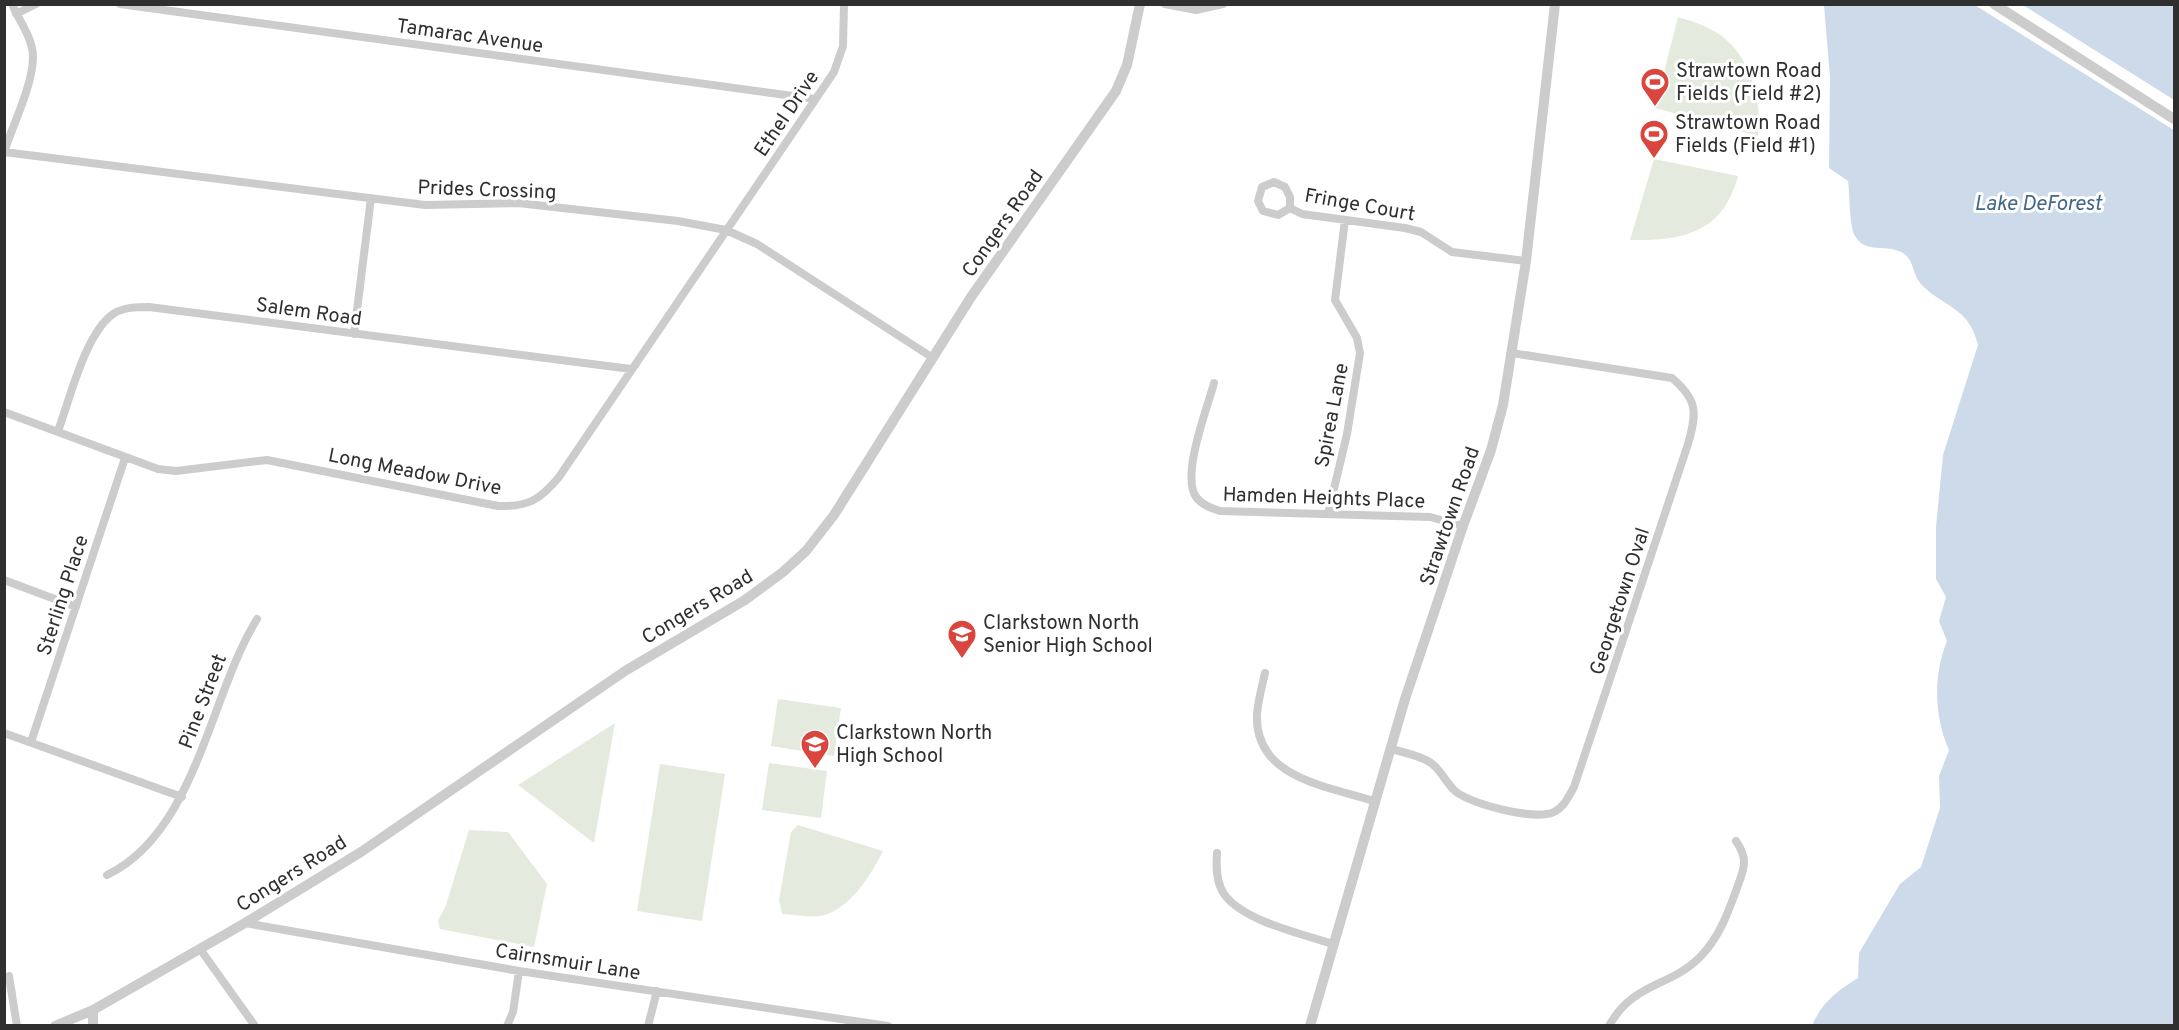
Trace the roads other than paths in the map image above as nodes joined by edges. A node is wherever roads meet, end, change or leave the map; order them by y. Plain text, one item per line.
1 (12, 4) edge
2 (36, 4) edge
3 (120, 4) edge
4 (844, 4) edge
5 (1140, 4) edge
6 (1165, 4) edge
7 (1223, 4) edge
8 (1556, 4) edge
9 (1994, 4) edge
10 (16, 14) junction
11 (815, 99) junction
12 (2175, 119) edge
13 (4, 152) edge
14 (371, 198) junction
15 (1290, 208) dead end
16 (1345, 220) junction
17 (726, 230) junction
18 (1526, 261) junction
19 (354, 334) junction
20 (1512, 353) junction
21 (933, 358) junction
22 (631, 369) junction
23 (1214, 383) dead end
24 (4, 412) edge
25 (58, 431) junction
26 (125, 458) junction
27 (1328, 514) junction
28 (1463, 526) junction
29 (4, 580) edge
30 (76, 606) junction
31 (257, 619) dead end
32 (1265, 673) dead end
33 (4, 734) edge
34 (31, 742) junction
35 (1391, 748) junction
36 (182, 797) junction
37 (1374, 801) junction
38 (1736, 841) dead end
39 (1217, 854) dead end
40 (107, 875) dead end
41 (244, 923) junction
42 (1333, 944) junction
43 (200, 949) junction
44 (519, 971) junction
45 (9, 976) dead end
46 (657, 991) junction
47 (93, 1010) junction
48 (882, 1025) edge
49 (17, 1026) edge
50 (55, 1026) edge
51 (93, 1026) edge
52 (255, 1026) edge
53 (507, 1026) edge
54 (648, 1026) edge
55 (1310, 1026) edge
56 (1609, 1026) edge

1 - 10 street
2 - 10 street
3 - 11 street, Tamarac Avenue
4 - 11 street, Ethel Drive
5 - 21 street, Congers Road
6 - 7 street
8 - 18 street, Strawtown Road
9 - 12 street
10 - 13 street
11 - 17 street, Ethel Drive
13 - 14 street, Prides Crossing
14 - 17 street, Prides Crossing
14 - 19 street
15 - 16 street, Fringe Court
16 - 18 street, Fringe Court
16 - 27 street, Spirea Lane
17 - 21 street, Prides Crossing
17 - 22 street, Long Meadow Drive
18 - 20 street, Strawtown Road
19 - 22 street, Salem Road
19 - 25 street, Salem Road
20 - 28 street, Strawtown Road
20 - 35 street, Georgetown Oval
21 - 41 street, Congers Road
22 - 26 street, Long Meadow Drive
23 - 27 street, Hamden Heights Place
24 - 25 street, Long Meadow Drive
25 - 26 street, Long Meadow Drive
26 - 30 street, Sterling Place
27 - 28 street, Hamden Heights Place
28 - 35 street, Strawtown Road
29 - 30 street
30 - 34 street, Sterling Place
31 - 36 street, Pine Street
32 - 37 street
33 - 34 street
34 - 36 street
35 - 37 street, Strawtown Road
36 - 40 street, Pine Street
37 - 42 street, Strawtown Road
38 - 56 street
39 - 42 street
41 - 43 street, Congers Road
41 - 44 street, Cairnsmuir Lane
42 - 55 street, Strawtown Road
43 - 47 street, Congers Road
43 - 52 street
44 - 46 street, Cairnsmuir Lane
44 - 53 street
45 - 49 street
46 - 48 street, Cairnsmuir Lane
46 - 54 street
47 - 50 street, Congers Road
47 - 51 street

